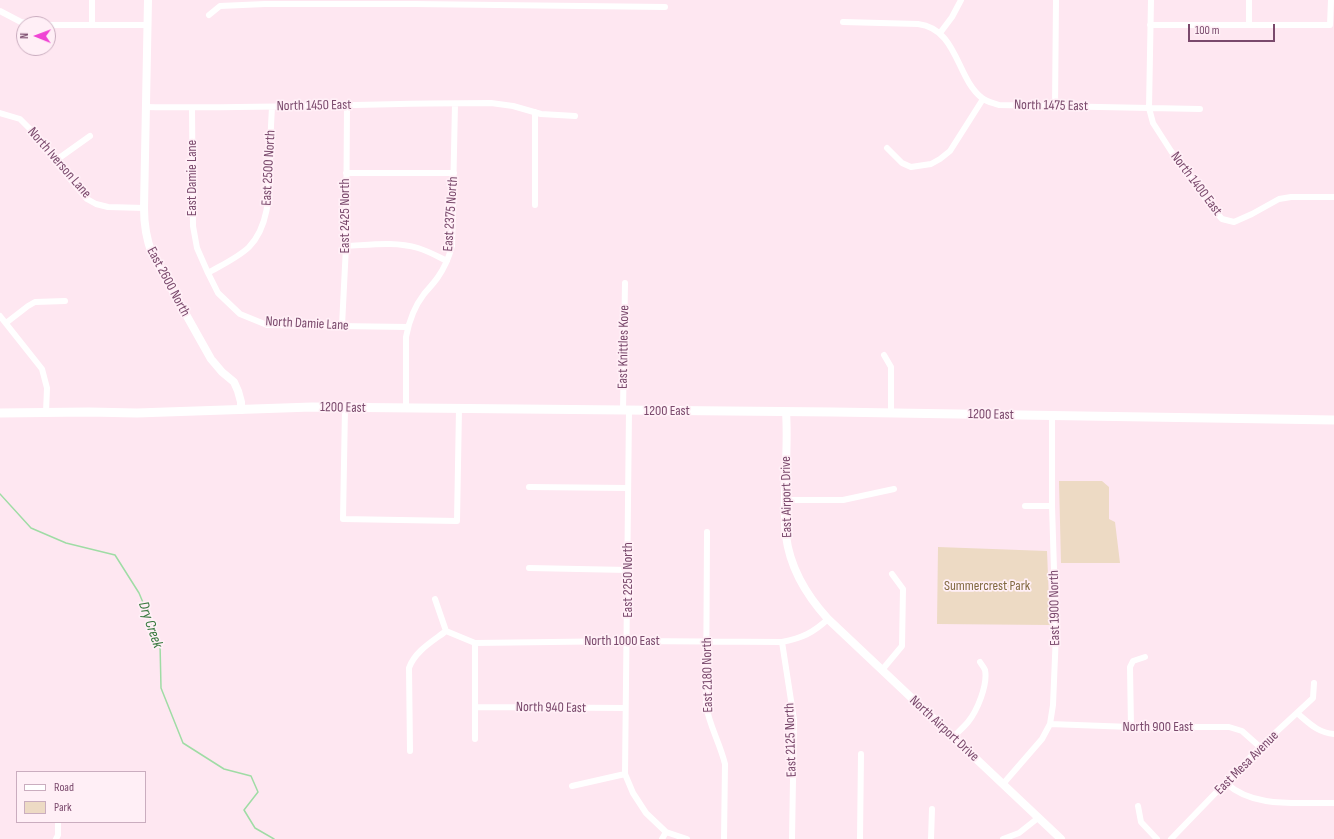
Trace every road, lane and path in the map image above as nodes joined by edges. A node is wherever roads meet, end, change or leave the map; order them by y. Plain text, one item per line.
1 (92, 0) edge
2 (148, 0) edge
3 (960, 0) edge
4 (1056, 0) edge
5 (1151, 0) edge
6 (1249, 0) edge
7 (1331, 0) edge
8 (338, 2) edge
9 (594, 3) edge
10 (665, 7) dead end
11 (0, 11) edge
12 (209, 15) dead end
13 (16, 19) edge
14 (843, 22) dead end
15 (56, 25) edge
16 (92, 25) junction
17 (1150, 25) junction
18 (1249, 25) junction
19 (148, 26) junction
20 (940, 33) junction
21 (984, 99) junction
22 (455, 104) junction
23 (347, 105) junction
24 (146, 107) junction
25 (272, 107) junction
26 (1055, 107) junction
27 (192, 108) junction
28 (1149, 108) junction
29 (1200, 109) dead end
30 (535, 112) junction
31 (0, 113) edge
32 (575, 116) dead end
33 (90, 136) dead end
34 (887, 148) dead end
35 (55, 161) junction
36 (346, 173) junction
37 (454, 173) junction
38 (1334, 197) edge
39 (535, 205) dead end
40 (144, 208) junction
41 (346, 246) junction
42 (197, 248) joint
43 (447, 261) junction
44 (208, 273) junction
45 (625, 283) dead end
46 (65, 300) dead end
47 (0, 316) edge
48 (6, 323) junction
49 (342, 326) junction
50 (408, 327) junction
51 (884, 355) dead end
52 (345, 408) junction
53 (406, 408) junction
54 (459, 409) junction
55 (241, 410) junction
56 (626, 411) junction
57 (46, 412) junction
58 (786, 412) junction
59 (0, 413) edge
60 (891, 413) junction
61 (1052, 415) junction
62 (1334, 420) edge
63 (529, 487) dead end
64 (628, 488) junction
65 (894, 489) dead end
66 (786, 500) junction
67 (1025, 506) dead end
68 (1052, 506) junction
69 (707, 532) dead end
70 (529, 568) dead end
71 (628, 570) junction
72 (892, 574) dead end
73 (436, 599) dead end
74 (828, 620) junction
75 (446, 631) junction
76 (627, 641) junction
77 (707, 642) junction
78 (782, 642) junction
79 (475, 643) junction
80 (1145, 657) dead end
81 (980, 662) dead end
82 (882, 670) junction
83 (1314, 683) dead end
84 (476, 707) junction
85 (625, 708) junction
86 (1297, 713) junction
87 (1050, 724) junction
88 (1131, 728) junction
89 (1334, 734) edge
90 (952, 738) junction
91 (476, 739) dead end
92 (1260, 747) junction
93 (410, 751) dead end
94 (861, 754) dead end
95 (625, 774) junction
96 (1226, 783) junction
97 (1003, 784) junction
98 (572, 786) dead end
99 (1334, 803) edge
100 (1138, 806) dead end
101 (932, 809) dead end
102 (1038, 818) junction
103 (58, 823) edge
104 (666, 832) junction
105 (56, 839) edge
106 (662, 839) edge
107 (687, 839) edge
108 (724, 839) edge
109 (792, 839) edge
110 (860, 839) edge
111 (931, 839) edge
112 (1003, 839) edge
113 (1061, 839) edge
114 (1157, 839) edge
115 (1171, 839) edge

1 - 16 street
2 - 19 street, East 2600 North
3 - 20 street
4 - 26 street
5 - 17 street, North 1400 East
6 - 18 street
7 - 18 street
8 - 9 street
8 - 12 street
9 - 10 street
11 - 13 street
14 - 20 street
15 - 16 street
16 - 19 street
17 - 18 street
17 - 28 street, North 1400 East
19 - 24 street, East 2600 North
20 - 21 street
21 - 26 street, North 1475 East
21 - 34 street
22 - 23 street, North 1450 East
22 - 30 street, North 1450 East
22 - 37 street, East 2375 North
23 - 25 street, North 1450 East
23 - 36 street, East 2425 North
24 - 27 street, North 1450 East
24 - 40 street, East 2600 North
25 - 27 street, North 1450 East
25 - 44 street, East 2500 North
26 - 28 street, North 1475 East
27 - 42 street, East Damie Lane
28 - 29 street, North 1475 East
28 - 38 street, North 1400 East
30 - 32 street, North 1450 East
30 - 39 street
31 - 35 street, North Iverson Lane
33 - 35 street
35 - 40 street, North Iverson Lane
36 - 37 street
36 - 41 street, East 2425 North
37 - 43 street, East 2375 North
40 - 55 street, East 2600 North
41 - 43 street
41 - 49 street, East 2425 North
42 - 44 street, North Damie Lane
43 - 50 street, East 2375 North
44 - 49 street, North Damie Lane
45 - 56 street, East Knittles Kove
46 - 48 street
47 - 48 street
48 - 57 street
49 - 50 street, North Damie Lane
50 - 53 street, East 2375 North
51 - 60 street
52 - 53 main road, 1200 East
52 - 54 street
52 - 55 main road, 1200 East
53 - 54 main road, 1200 East
54 - 56 main road, 1200 East
55 - 57 main road, 1200 East
56 - 58 main road, 1200 East
56 - 64 street, East 2250 North
57 - 59 main road, 1200 East
58 - 60 main road, 1200 East
58 - 66 street, East Airport Drive
60 - 61 main road, 1200 East
61 - 62 main road, 1200 East
61 - 68 street, East 1900 North
63 - 64 street
64 - 71 street, East 2250 North
65 - 66 street
66 - 74 street, East Airport Drive
67 - 68 street
68 - 87 street, East 1900 North
69 - 77 street, East 2180 North
70 - 71 street
71 - 76 street, East 2250 North
72 - 82 street
73 - 75 street
74 - 78 street, North 1000 East
74 - 82 street, North Airport Drive
75 - 79 street, North 1000 East
75 - 93 street
76 - 77 street, North 1000 East
76 - 79 street, North 1000 East
76 - 85 street, East 2250 North
77 - 78 street, North 1000 East
77 - 108 street, East 2180 North
78 - 109 street, East 2125 North
79 - 84 street
80 - 88 street
81 - 90 street
82 - 90 street, North Airport Drive
83 - 86 street, East Mesa Avenue
84 - 85 street, North 940 East
84 - 91 street
85 - 95 street, East 2250 North
86 - 89 street
86 - 92 street, East Mesa Avenue
87 - 88 street, North 900 East
87 - 97 street, East 1900 North
88 - 92 street, North 900 East
90 - 97 street, North Airport Drive
92 - 96 street, East Mesa Avenue
94 - 110 street
95 - 98 street
95 - 104 street
96 - 99 street
96 - 115 street, East Mesa Avenue
97 - 102 street, North Airport Drive
100 - 114 street
101 - 111 street
102 - 112 street
102 - 113 street, North Airport Drive
103 - 105 street
104 - 106 street
104 - 107 street

